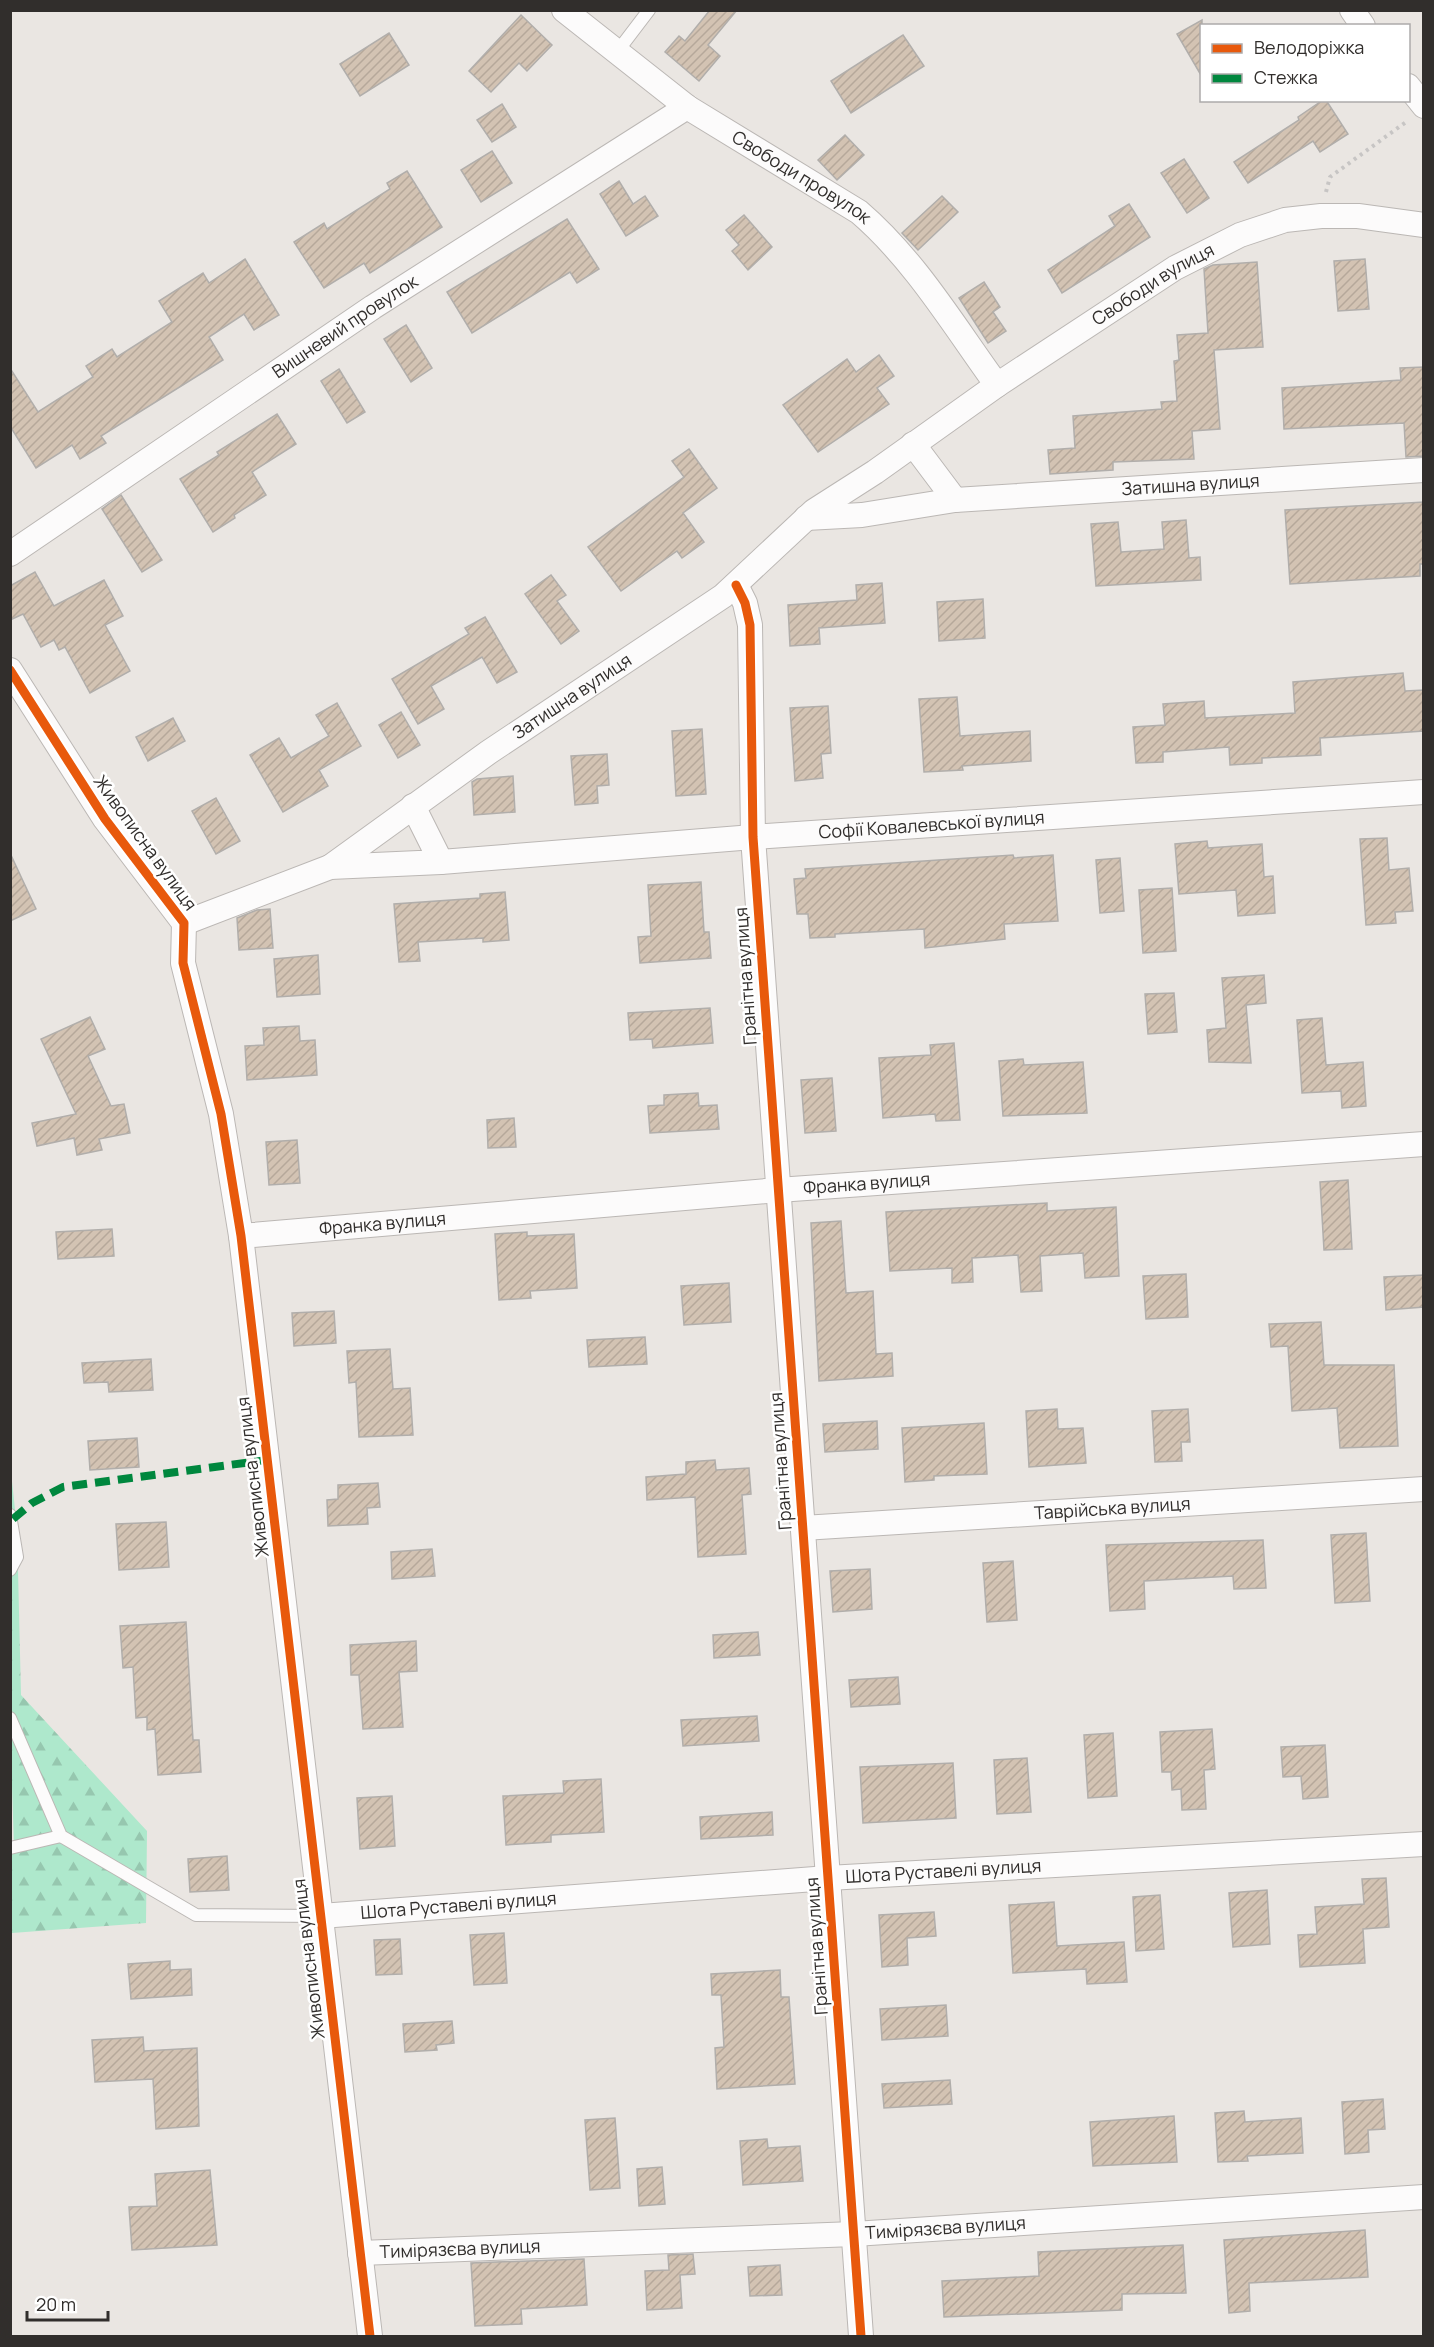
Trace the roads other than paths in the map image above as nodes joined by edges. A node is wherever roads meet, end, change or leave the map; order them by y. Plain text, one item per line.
1 (564, 10) edge
2 (649, 10) edge
3 (1352, 10) edge
4 (1362, 24) edge
5 (617, 52) junction
6 (1410, 91) edge
7 (687, 107) junction
8 (1419, 111) edge
9 (1424, 225) edge
10 (997, 385) junction
11 (913, 444) junction
12 (1424, 470) edge
13 (955, 500) junction
14 (806, 518) junction
15 (10, 554) edge
16 (736, 585) junction
17 (10, 670) edge
18 (1424, 792) edge
19 (413, 806) junction
20 (753, 837) junction
21 (441, 862) junction
22 (330, 867) junction
23 (184, 923) junction
24 (1424, 1144) edge
25 (778, 1190) junction
26 (241, 1236) junction
27 (1424, 1489) edge
28 (10, 1515) edge
29 (803, 1528) junction
30 (10, 1570) edge
31 (10, 1718) edge
32 (60, 1836) junction
33 (1424, 1844) edge
34 (10, 1848) edge
35 (828, 1878) junction
36 (321, 1916) junction
37 (1424, 2197) edge
38 (854, 2234) junction
39 (360, 2253) junction
40 (370, 2337) edge
41 (861, 2337) edge

1 - 5 street, Свободи провулок
2 - 5 lane
3 - 4 street
5 - 7 street, Свободи провулок
6 - 8 street
7 - 10 street, Свободи провулок
7 - 15 street, Вишневий провулок
9 - 10 street, Свободи вулиця
10 - 11 street, Свободи вулиця
11 - 13 street
11 - 14 street, Затишна вулиця
12 - 13 street, Затишна вулиця
13 - 14 street, Затишна вулиця
14 - 16 street, Затишна вулиця
16 - 19 street, Затишна вулиця
16 - 20 street, Гранітна вулиця
17 - 23 street, Живописна вулиця
18 - 20 street, Софії Ковалевської вулиця
19 - 21 street
19 - 22 street, Затишна вулиця
20 - 21 street, Софії Ковалевської вулиця
20 - 25 street, Гранітна вулиця
21 - 22 street, Софії Ковалевської вулиця
22 - 23 street, Софії Ковалевської вулиця
23 - 26 street, Живописна вулиця
24 - 25 street, Франка вулиця
25 - 26 street, Франка вулиця
25 - 29 street, Гранітна вулиця
26 - 36 street, Живописна вулиця
27 - 29 street, Таврійська вулиця
28 - 30 lane
29 - 35 street, Гранітна вулиця
31 - 32 lane
32 - 34 lane
32 - 36 lane
33 - 35 street, Шота Руставелі вулиця
35 - 36 street, Шота Руставелі вулиця
35 - 38 street, Гранітна вулиця
36 - 39 street, Живописна вулиця
37 - 38 street, Тимірязєва вулиця
38 - 39 street, Тимірязєва вулиця
38 - 41 street, Гранітна вулиця
39 - 40 street, Живописна вулиця

